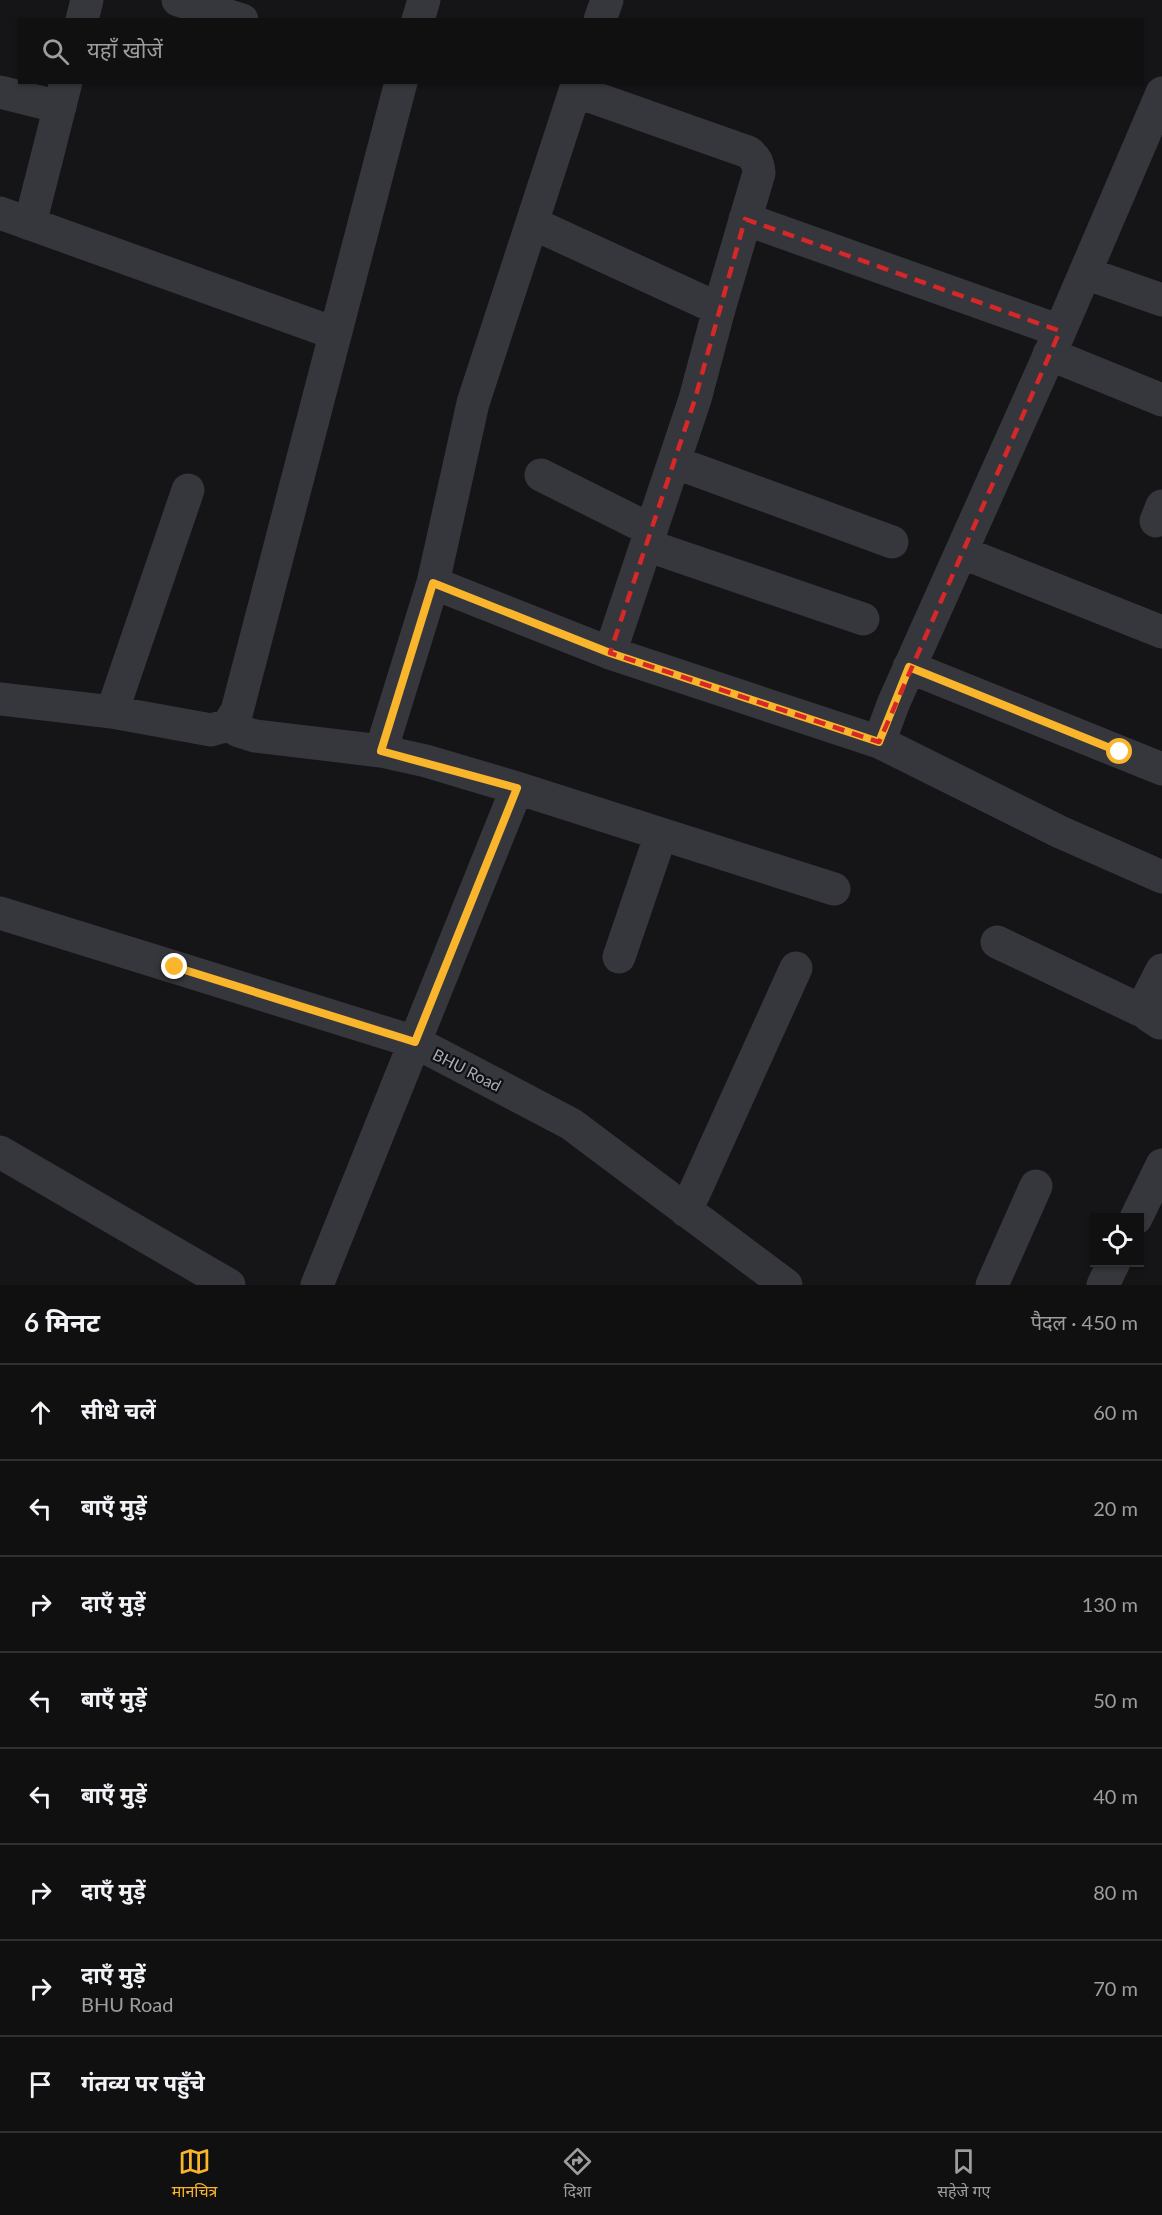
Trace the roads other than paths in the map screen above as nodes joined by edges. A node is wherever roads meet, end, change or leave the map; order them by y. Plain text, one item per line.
1 (87, 0) edge
2 (178, 0) edge
3 (424, 0) edge
4 (607, 0) edge
5 (82, 18) edge
6 (236, 18) edge
7 (419, 18) edge
8 (601, 18) edge
9 (399, 84) edge
10 (577, 87) edge
11 (0, 92) edge
12 (1162, 93) edge
13 (63, 94) edge
14 (1153, 140) edge
15 (15, 219) edge
16 (745, 219) junction
17 (532, 224) junction
18 (1085, 273) junction
19 (1162, 300) edge
20 (719, 309) junction
21 (334, 333) junction
22 (1055, 343) junction
23 (1162, 400) edge
24 (674, 462) junction
25 (541, 475) dead end
26 (188, 490) dead end
27 (649, 538) junction
28 (892, 542) dead end
29 (961, 552) junction
30 (433, 583) junction
31 (863, 619) dead end
32 (1162, 632) edge
33 (610, 653) junction
34 (909, 667) junction
35 (0, 699) edge
36 (112, 712) junction
37 (228, 725) junction
38 (879, 742) junction
39 (381, 751) junction
40 (1162, 769) edge
41 (517, 788) junction
42 (661, 834) junction
43 (1162, 877) edge
44 (834, 889) dead end
45 (0, 913) edge
46 (997, 942) dead end
47 (619, 957) dead end
48 (796, 968) dead end
49 (1162, 970) edge
50 (1154, 1017) edge
51 (415, 1042) junction
52 (0, 1152) edge
53 (1162, 1165) edge
54 (1036, 1186) dead end
55 (686, 1211) junction
56 (1138, 1213) edge
57 (1112, 1267) edge
58 (229, 1285) edge
59 (317, 1285) edge
60 (786, 1285) edge
61 (992, 1285) edge
62 (1103, 1285) edge

1 - 5 street
2 - 6 street
3 - 7 street
4 - 8 street
9 - 21 street
10 - 16 street
10 - 17 street
11 - 13 street
12 - 14 street
13 - 15 street
14 - 18 street
15 - 21 street
16 - 20 street
16 - 22 street
17 - 20 street
17 - 30 street
18 - 19 street
18 - 22 street
20 - 24 street
21 - 37 street
22 - 23 street
22 - 29 street
24 - 27 street
24 - 28 street
25 - 27 street
26 - 36 street
27 - 31 street
27 - 33 street
29 - 32 street
29 - 34 street
30 - 33 street
30 - 39 street
33 - 38 street
34 - 38 street
34 - 40 street
35 - 36 street
36 - 37 street
37 - 39 street
38 - 43 street
39 - 41 street
41 - 42 street
41 - 51 street
42 - 44 street
42 - 47 street
45 - 51 street, BHU Road
46 - 50 street
48 - 55 street
49 - 50 street
51 - 55 street, BHU Road
51 - 59 street
52 - 58 street
53 - 56 street
54 - 61 street
55 - 60 street, BHU Road
57 - 62 street

